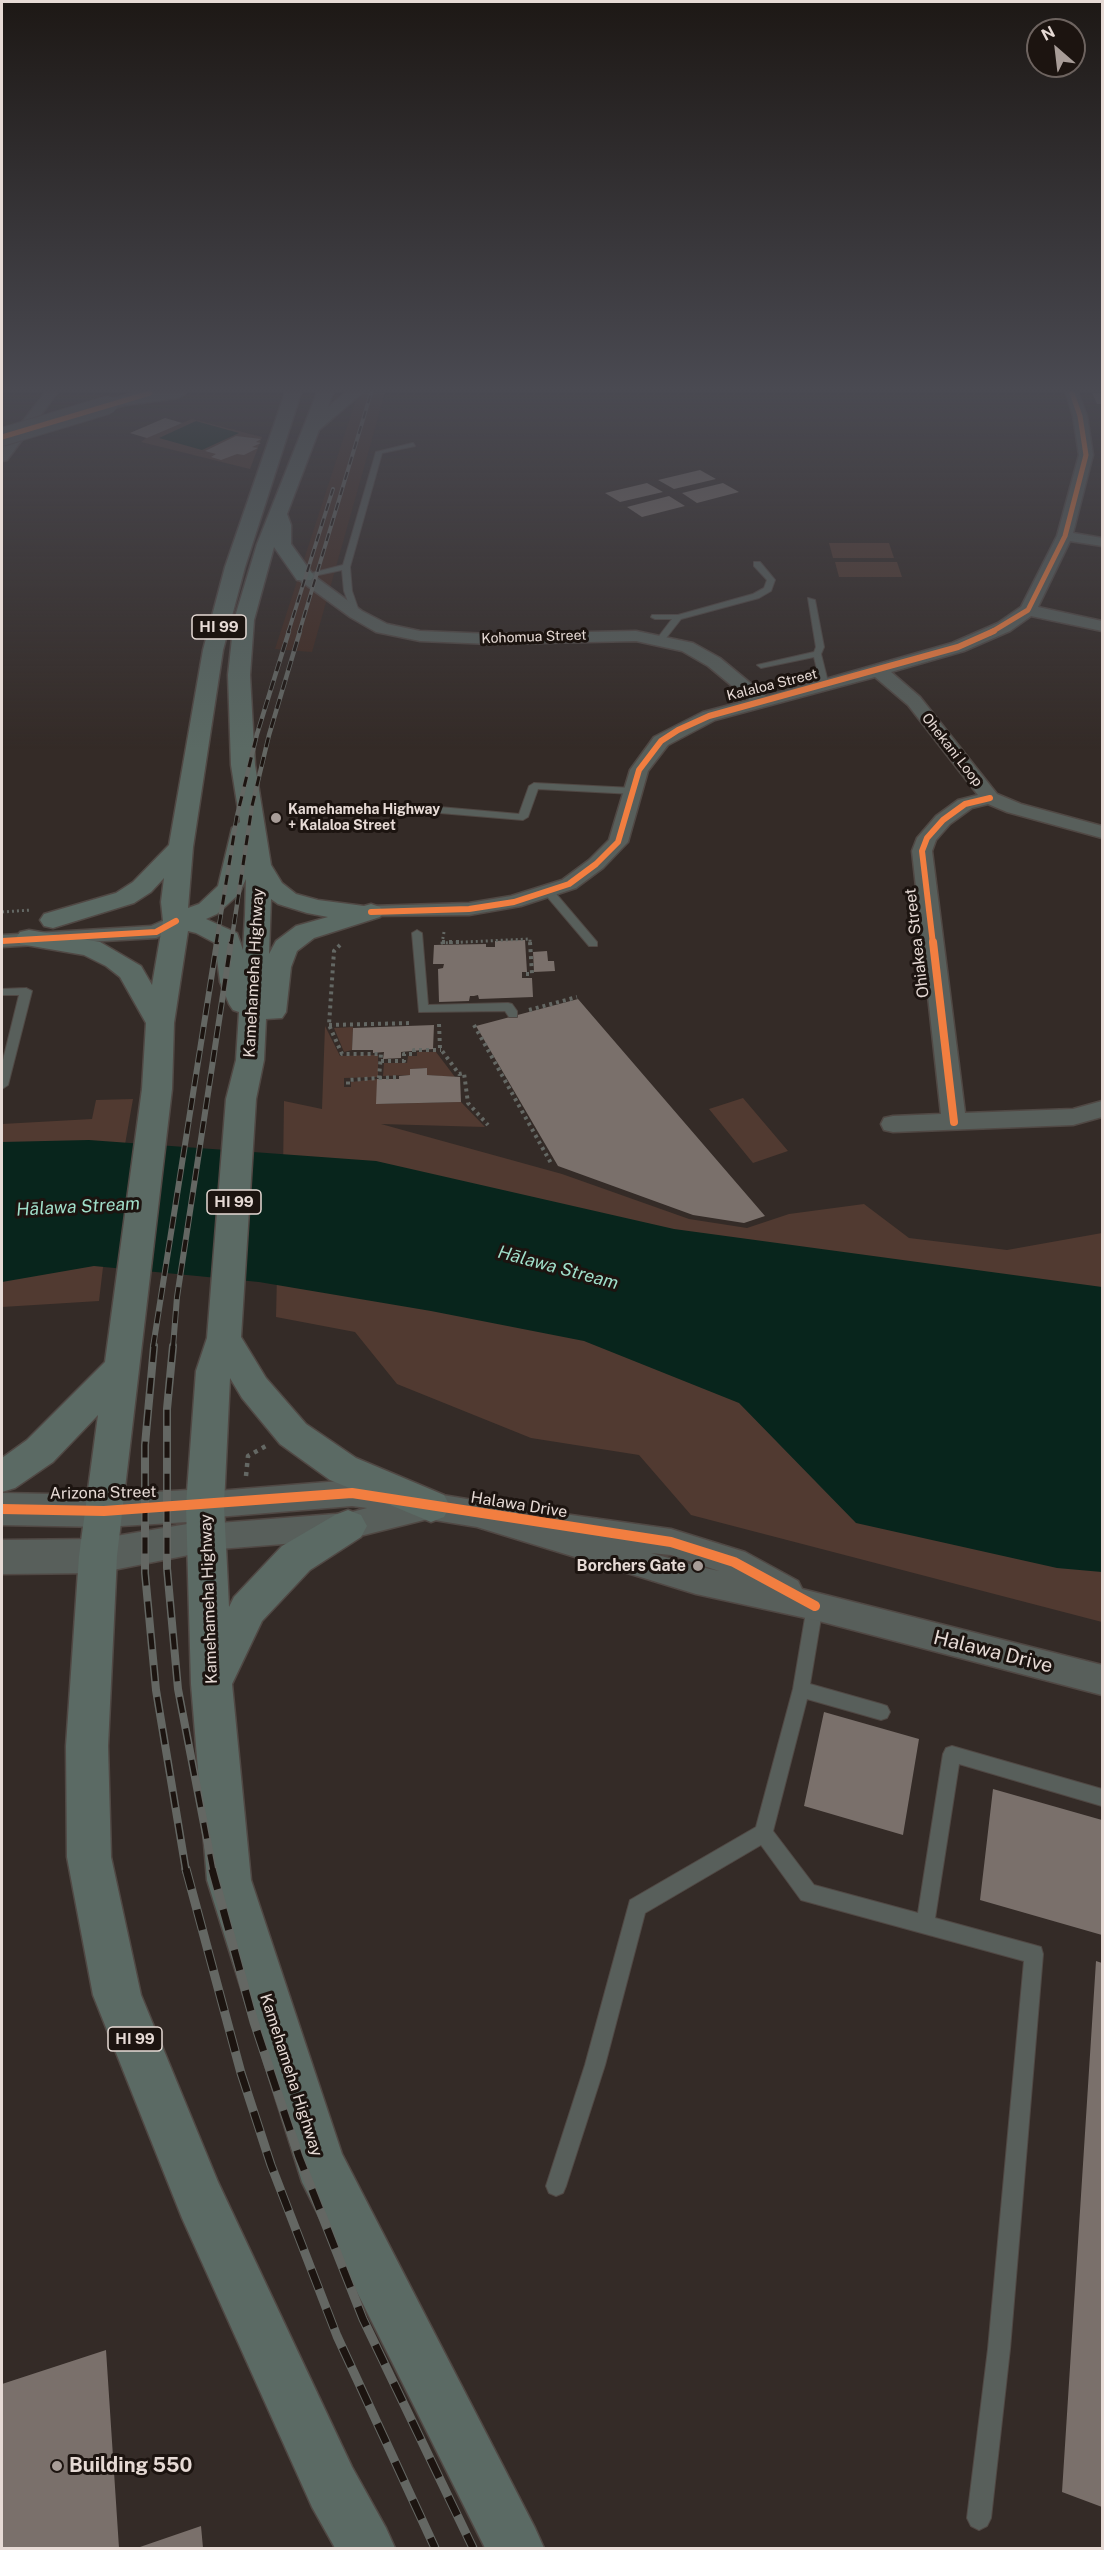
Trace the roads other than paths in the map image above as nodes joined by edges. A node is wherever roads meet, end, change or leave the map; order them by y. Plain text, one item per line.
1 (254, 512) edge
2 (277, 512) joint
3 (362, 512) edge
4 (1071, 512) edge
5 (1065, 536) junction
6 (1102, 542) edge
7 (757, 564) dead end
8 (346, 567) junction
9 (304, 576) junction
10 (811, 600) dead end
11 (1028, 610) junction
12 (356, 614) junction
13 (655, 617) dead end
14 (678, 617) junction
15 (1102, 626) edge
16 (660, 640) junction
17 (817, 654) junction
18 (761, 665) dead end
19 (879, 671) junction
20 (825, 686) junction
21 (761, 701) junction
22 (633, 791) junction
23 (990, 798) junction
24 (248, 806) junction
25 (428, 809) dead end
26 (1102, 832) edge
27 (181, 847) junction
28 (259, 865) junction
29 (548, 891) junction
30 (371, 912) junction
31 (44, 915) junction
32 (176, 921) junction
33 (2, 922) edge
34 (417, 933) dead end
35 (29, 938) junction
36 (2, 940) edge
37 (593, 944) dead end
38 (2, 992) edge
39 (513, 1014) dead end
40 (160, 1023) junction
41 (250, 1023) junction
42 (250, 1060) junction
43 (2, 1085) edge
44 (1102, 1108) edge
45 (954, 1122) junction
46 (893, 1124) dead end
47 (225, 1321) junction
48 (123, 1366) junction
49 (2, 1476) edge
50 (431, 1506) junction
51 (2, 1509) edge
52 (206, 1521) junction
53 (348, 1526) junction
54 (101, 1534) junction
55 (2, 1557) edge
56 (815, 1606) junction
57 (1102, 1680) edge
58 (212, 1684) junction
59 (801, 1689) junction
60 (881, 1712) dead end
61 (1102, 1797) edge
62 (764, 1833) junction
63 (925, 1925) junction
64 (556, 2186) dead end
65 (979, 2518) dead end
66 (366, 2548) edge
67 (515, 2548) edge

1 - 27 main road, HI 99
2 - 9 main road
2 - 24 main road, Kamehameha Highway / HI 99
3 - 8 lane
4 - 5 street
5 - 6 street
5 - 11 street
7 - 14 lane
8 - 9 lane
8 - 12 lane
9 - 12 street, Kohomua Street
10 - 17 lane
11 - 15 street
11 - 19 street, Kalaloa Street
12 - 16 street, Kohomua Street
13 - 14 lane
14 - 16 lane
16 - 21 street, Kohomua Street
17 - 18 lane
17 - 20 lane
19 - 20 street, Kalaloa Street
19 - 23 street, Ohekani Loop
20 - 21 street, Kalaloa Street
21 - 22 street, Kalaloa Street
22 - 25 lane
22 - 29 street, Kalaloa Street
23 - 26 street, Ohekani Loop
23 - 45 street, Ohiakea Street
24 - 28 main road, Kamehameha Highway / HI 99
24 - 32 main road
27 - 31 main road
27 - 32 main road, HI 99
28 - 30 main road
28 - 41 main road, Kamehameha Highway / HI 99
29 - 30 street, Kalaloa Street
29 - 37 lane
30 - 42 main road
31 - 32 street
31 - 33 street
32 - 35 street
32 - 40 main road, HI 99
32 - 41 main road
34 - 39 lane
35 - 36 street
35 - 40 main road
38 - 43 lane
40 - 48 main road, HI 99
41 - 42 main road, Kamehameha Highway / HI 99
42 - 47 main road, Kamehameha Highway / HI 99
44 - 45 street
45 - 46 street
47 - 50 main road
47 - 52 main road, Kamehameha Highway / HI 99
48 - 49 main road
48 - 54 main road, HI 99
50 - 52 street, Halawa Drive
50 - 53 street, Halawa Drive
50 - 56 street, Halawa Drive
51 - 54 street, Arizona Street
52 - 53 street, Halawa Drive
52 - 54 street, Arizona Street
52 - 58 main road, Kamehameha Highway / HI 99
53 - 58 main road
54 - 55 street, Arizona Street
54 - 66 main road, HI 99
56 - 57 street, Halawa Drive
56 - 59 lane
58 - 67 main road, Kamehameha Highway / HI 99
59 - 60 lane
59 - 62 lane
61 - 63 lane
62 - 63 lane
62 - 64 lane
63 - 65 lane

